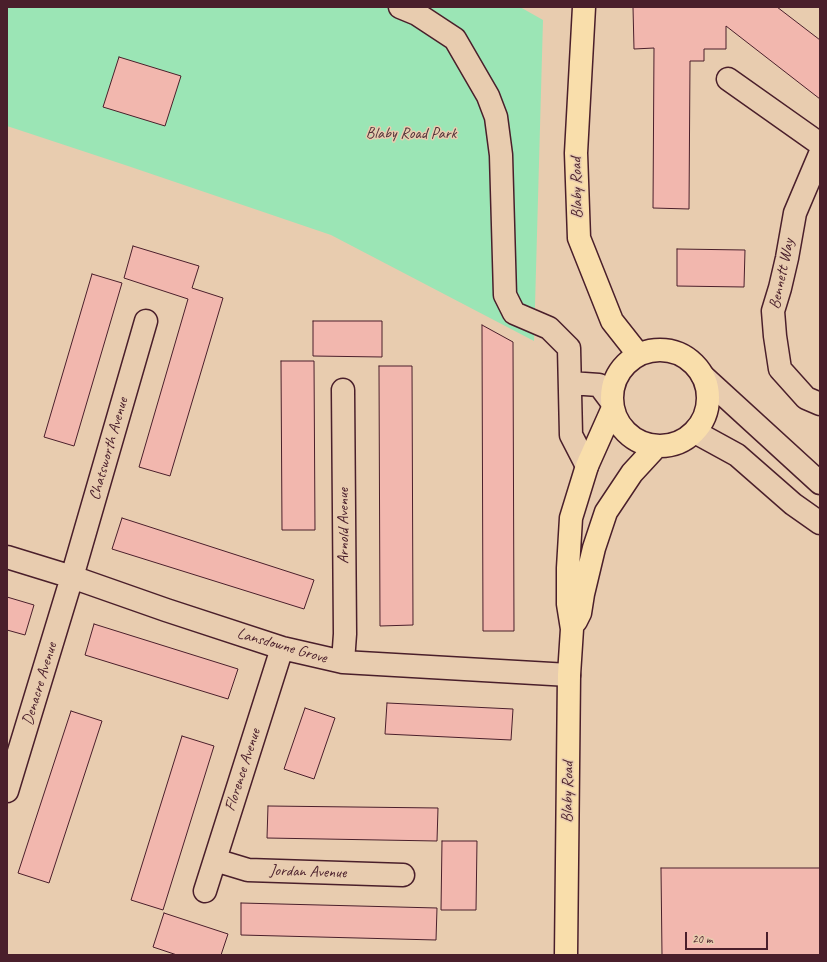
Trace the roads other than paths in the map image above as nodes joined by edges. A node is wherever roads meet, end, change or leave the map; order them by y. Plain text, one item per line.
1 (400, 7) edge
2 (584, 7) edge
3 (728, 79) dead end
4 (820, 144) edge
5 (820, 154) edge
6 (146, 320) dead end
7 (638, 354) junction
8 (703, 376) junction
9 (570, 383) junction
10 (343, 390) dead end
11 (820, 404) edge
12 (612, 405) junction
13 (695, 432) junction
14 (656, 447) junction
15 (587, 466) junction
16 (820, 483) edge
17 (820, 523) edge
18 (7, 557) edge
19 (72, 577) junction
20 (572, 629) junction
21 (282, 648) junction
22 (342, 662) junction
23 (569, 675) junction
24 (7, 791) edge
25 (215, 860) junction
26 (403, 875) dead end
27 (205, 891) dead end
28 (566, 955) edge

1 - 9 street
2 - 7 main road, Blaby Road
3 - 4 street
5 - 11 street, Bennett Way
6 - 19 street, Chatsworth Avenue
7 - 8 main road
7 - 12 main road
8 - 13 main road
8 - 16 street
9 - 12 street
9 - 15 street
10 - 22 street, Arnold Avenue
12 - 14 main road
12 - 15 main road, Blaby Road
13 - 14 main road
13 - 17 street
14 - 20 main road, Blaby Road
15 - 20 main road, Blaby Road
18 - 19 street, Lansdowne Grove
19 - 21 street, Lansdowne Grove
19 - 24 street, Denacre Avenue
20 - 23 main road, Blaby Road
21 - 22 street, Lansdowne Grove
21 - 25 street, Florence Avenue
22 - 23 street, Lansdowne Grove
23 - 28 main road, Blaby Road
25 - 26 street, Jordan Avenue
25 - 27 street, Florence Avenue

